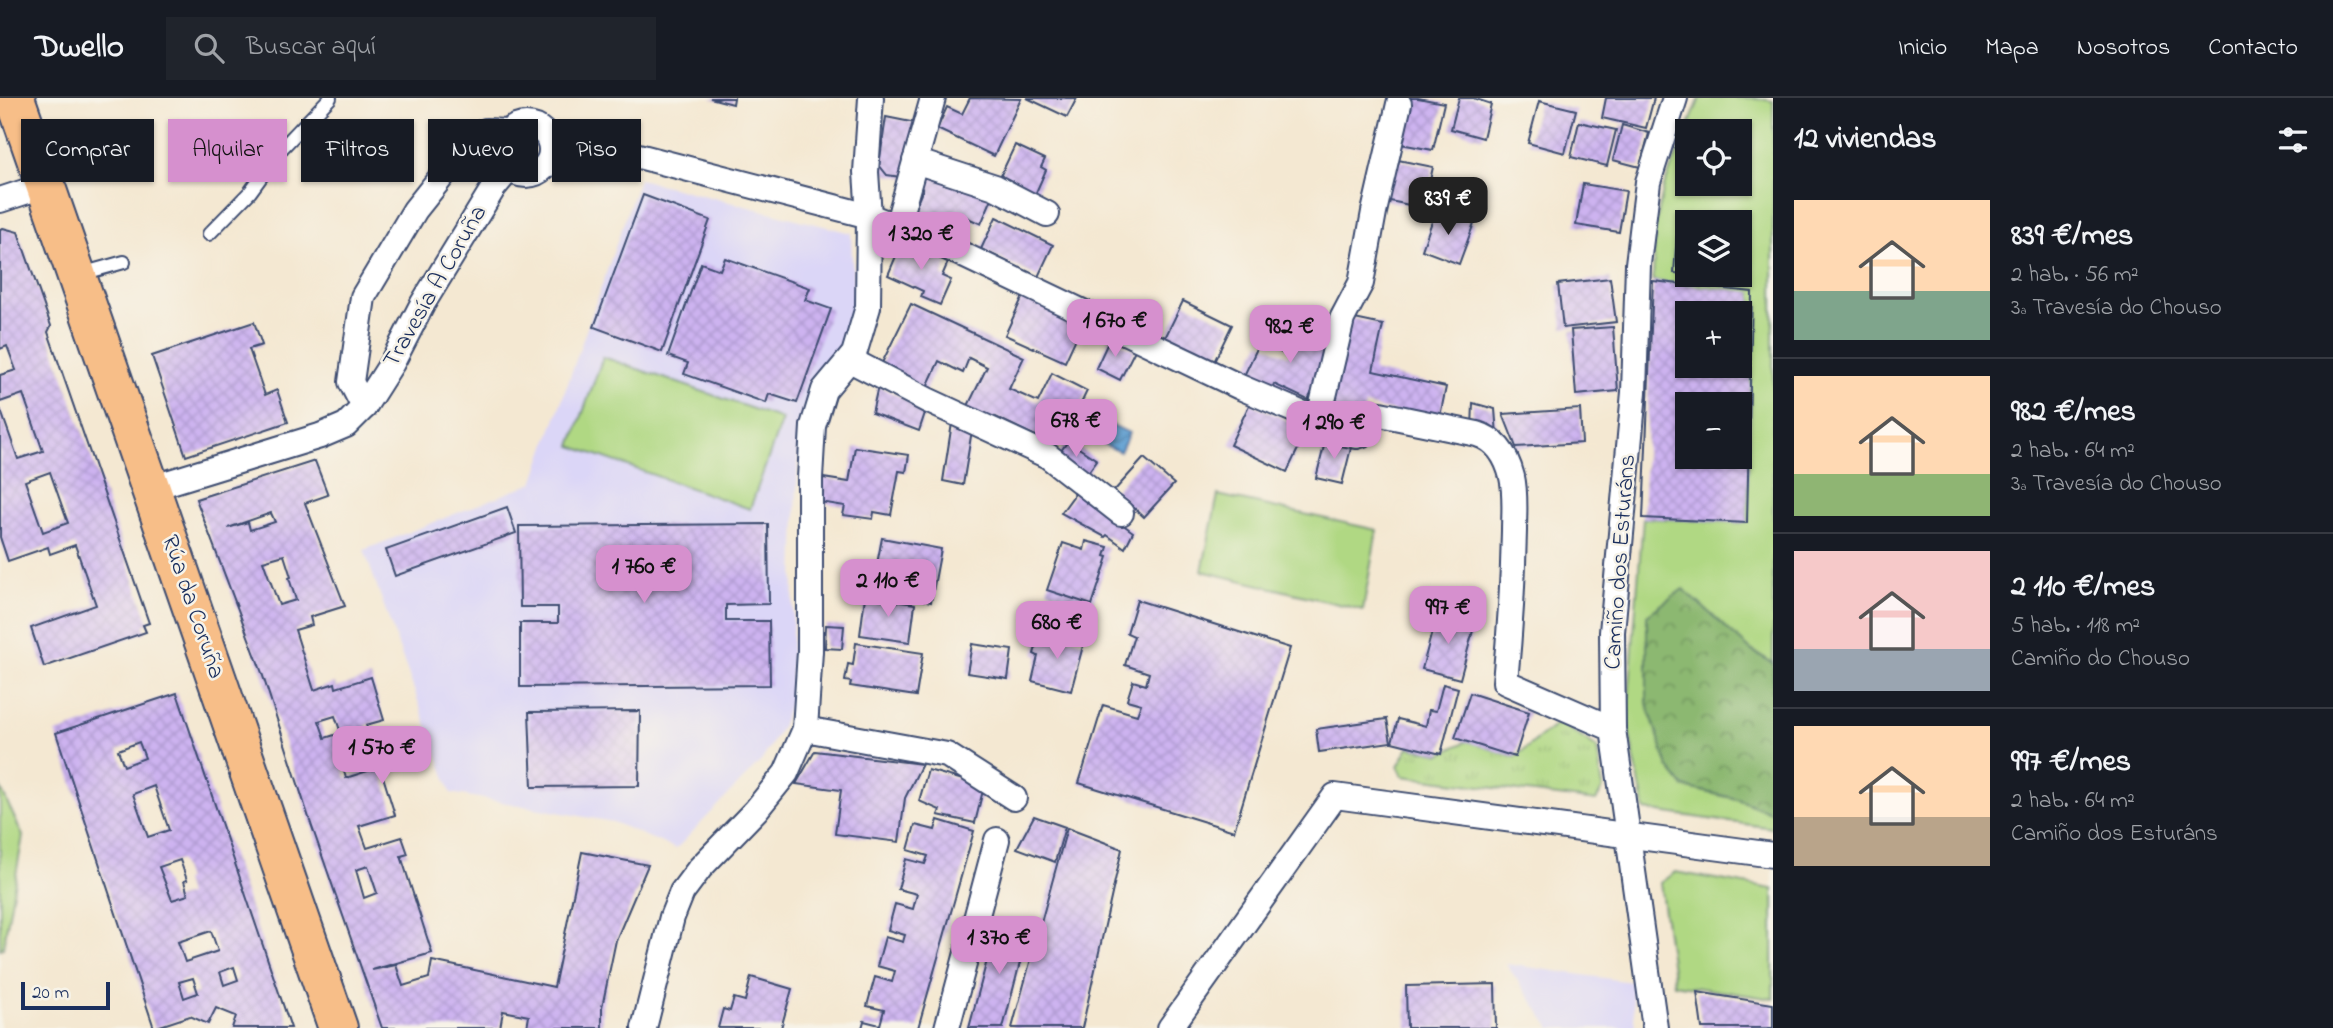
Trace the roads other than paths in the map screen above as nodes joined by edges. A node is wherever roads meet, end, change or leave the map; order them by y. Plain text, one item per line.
1 (15, 98) edge
2 (330, 98) edge
3 (872, 98) edge
4 (933, 98) edge
5 (1675, 98) edge
6 (1399, 104) dead end
7 (538, 128) edge
8 (550, 142) junction
9 (915, 161) junction
10 (538, 171) edge
11 (437, 182) edge
12 (498, 182) edge
13 (46, 185) junction
14 (0, 200) edge
15 (1047, 214) dead end
16 (869, 216) junction
17 (897, 226) junction
18 (209, 234) dead end
19 (124, 262) dead end
20 (77, 275) junction
21 (850, 360) junction
22 (364, 407) junction
23 (1313, 415) junction
24 (151, 488) junction
25 (1121, 513) dead end
26 (805, 729) junction
27 (1613, 729) junction
28 (1014, 798) dead end
29 (1627, 836) junction
30 (997, 840) dead end
31 (1773, 855) edge
32 (338, 1028) edge
33 (644, 1028) edge
34 (947, 1028) edge
35 (1170, 1028) edge
36 (1656, 1028) edge

1 - 13 main road, Rúa da Coruña
2 - 18 lane
3 - 16 street
4 - 9 street
5 - 27 street, Camiño dos Esturáns
6 - 23 street
7 - 8 street, Travesía A Coruña
8 - 10 street
8 - 16 street, Travesía A Coruña
9 - 15 street
9 - 17 street
11 - 22 street, Travesía A Coruña
12 - 22 street, Travesía A Coruña
13 - 14 street
13 - 20 main road, Rúa da Coruña
16 - 17 street, Travesía A Coruña
16 - 21 street
17 - 23 street, Travesía A Coruña
19 - 20 lane
20 - 24 main road, Rúa da Coruña
21 - 25 street
21 - 26 street
22 - 24 street, Travesía A Coruña
23 - 27 street, Travesía A Coruña
24 - 32 main road, Rúa da Coruña
26 - 28 street
26 - 33 street
27 - 29 street, Camiño dos Esturáns
29 - 31 street
29 - 35 street
29 - 36 street, Camiño dos Esturáns
30 - 34 street

